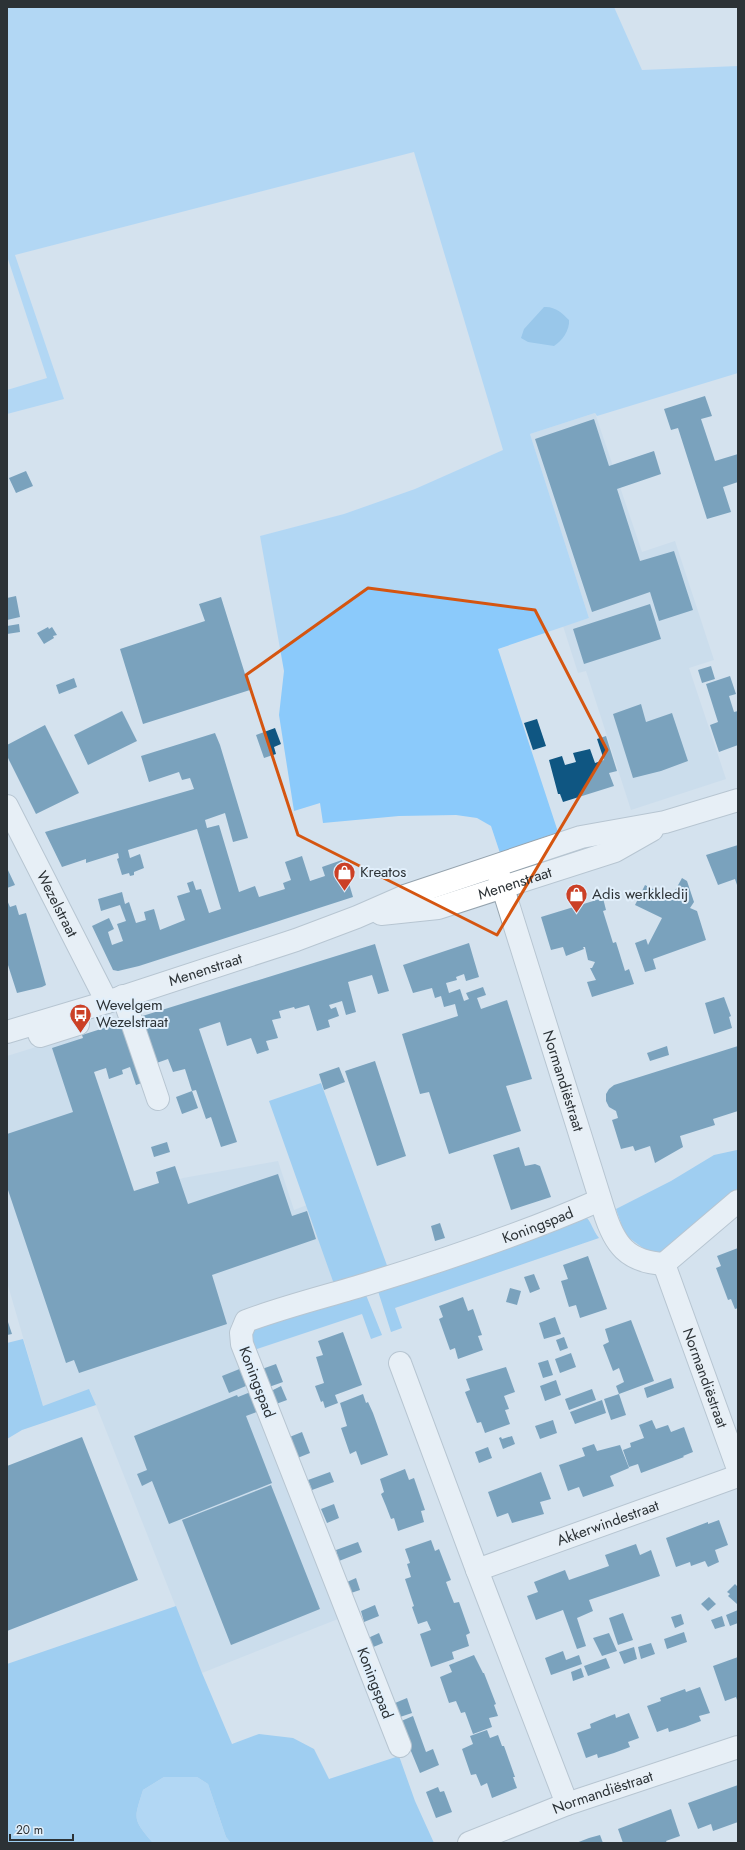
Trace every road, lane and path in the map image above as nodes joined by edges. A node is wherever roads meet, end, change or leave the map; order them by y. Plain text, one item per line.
1 (738, 800) edge
2 (7, 806) edge
3 (665, 822) junction
4 (496, 866) junction
5 (503, 887) junction
6 (357, 917) junction
7 (115, 999) junction
8 (7, 1032) edge
9 (158, 1099) dead end
10 (600, 1200) junction
11 (738, 1201) edge
12 (664, 1264) junction
13 (400, 1363) dead end
14 (738, 1469) edge
15 (738, 1476) edge
16 (476, 1570) junction
17 (400, 1746) dead end
18 (738, 1747) edge
19 (567, 1804) junction
20 (469, 1843) edge

1 - 3 street, Menenstraat
2 - 7 street, Wezelstraat
3 - 4 street, Menenstraat
3 - 5 street, Menenstraat
4 - 5 street, Normandiëstraat
4 - 6 street, Menenstraat
5 - 6 street, Menenstraat
5 - 10 street, Normandiëstraat
6 - 7 street, Menenstraat
7 - 8 street, Menenstraat
7 - 9 street, Wezelstraat
10 - 12 street, Normandiëstraat
10 - 17 street, Koningspad
11 - 12 street
12 - 14 street, Normandiëstraat
13 - 16 street
15 - 16 street, Akkerwindestraat
16 - 19 street
18 - 19 street, Normandiëstraat
19 - 20 street, Normandiëstraat

